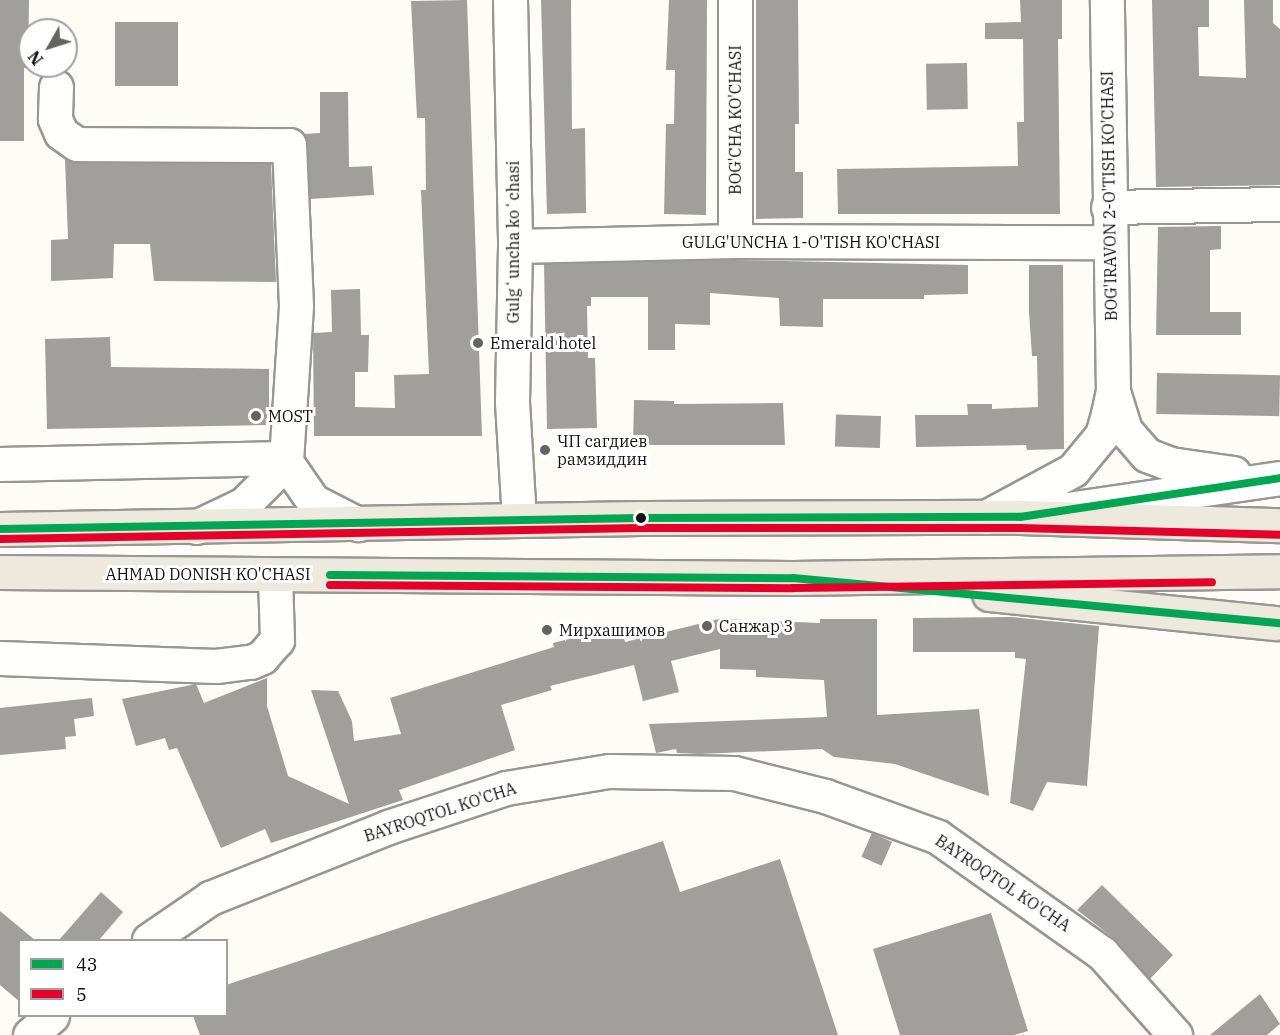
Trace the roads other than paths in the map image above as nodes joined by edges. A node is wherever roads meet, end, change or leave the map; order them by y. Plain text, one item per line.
1 (510, 0) edge
2 (735, 0) edge
3 (1107, 0) edge
4 (56, 87) dead end
5 (1280, 204) edge
6 (1108, 207) junction
7 (735, 241) junction
8 (1108, 242) junction
9 (515, 246) junction
10 (1113, 391) junction
11 (286, 460) junction
12 (0, 464) edge
13 (1272, 478) edge
14 (986, 517) junction
15 (1020, 517) junction
16 (519, 520) junction
17 (358, 524) junction
18 (1272, 525) edge
19 (196, 527) junction
20 (0, 529) edge
21 (1272, 571) edge
22 (0, 572) edge
23 (275, 575) junction
24 (793, 578) junction
25 (1278, 622) edge
26 (0, 658) edge
27 (150, 939) edge
28 (51, 1017) edge
29 (30, 1035) edge
30 (1175, 1035) edge

1 - 9 street, Gulgʻuncha koʻchasi
2 - 7 street, BOG'CHA KO'CHASI
3 - 6 street, BOG'IRAVON 2-O'TISH KO'CHASI
4 - 11 street
5 - 6 street
6 - 8 street, BOG'IRAVON 2-O'TISH KO'CHASI
7 - 8 street, GULG'UNCHA 1-O'TISH KO'CHASI
7 - 9 street, GULG'UNCHA 1-O'TISH KO'CHASI
8 - 10 street, BOG'IRAVON 2-O'TISH KO'CHASI
9 - 16 street, Gulgʻuncha koʻchasi
10 - 13 street, BOG'IRAVON 2-O'TISH KO'CHASI
10 - 14 street, BOG'IRAVON 2-O'TISH KO'CHASI
11 - 12 street
11 - 17 street
11 - 19 street
13 - 15 street
14 - 15 main road
14 - 16 main road
15 - 18 main road
16 - 17 main road
17 - 19 main road
19 - 20 main road
21 - 24 main road, AHMAD DONISH KO'CHASI
22 - 23 main road, AHMAD DONISH KO'CHASI
23 - 24 main road, AHMAD DONISH KO'CHASI
23 - 26 street
24 - 25 main road
27 - 30 street, BAYROQTOL KO'CHA
28 - 29 street

